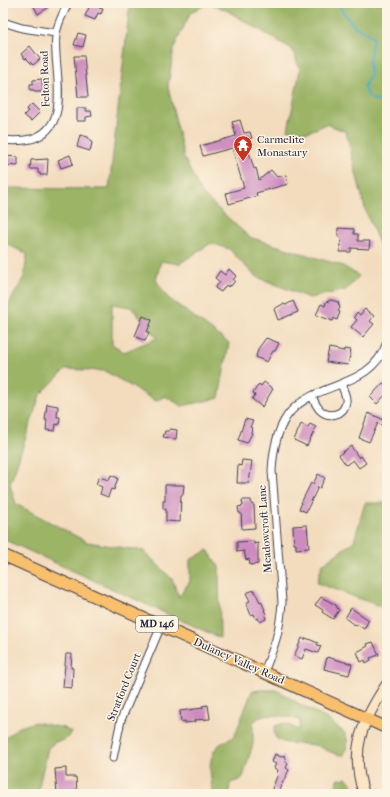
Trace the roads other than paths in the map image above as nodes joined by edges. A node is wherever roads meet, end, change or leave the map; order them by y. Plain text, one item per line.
1 (68, 3) edge
2 (3, 22) edge
3 (56, 33) junction
4 (3, 140) edge
5 (387, 342) edge
6 (341, 384) junction
7 (312, 396) junction
8 (3, 555) edge
9 (161, 626) junction
10 (264, 672) junction
11 (387, 684) edge
12 (367, 718) junction
13 (387, 728) edge
14 (113, 758) dead end
15 (364, 794) edge

1 - 3 street, Felton Road
2 - 3 street
3 - 4 street, Felton Road
5 - 6 street, Meadowcroft Lane
6 - 7 street, Meadowcroft Lane
6 - 7 street
7 - 10 street, Meadowcroft Lane
8 - 9 main road, Dulaney Valley Road / MD 146
9 - 10 main road, Dulaney Valley Road / MD 146
9 - 14 street, Stratford Court
10 - 12 main road, Dulaney Valley Road / MD 146
11 - 12 street
12 - 13 main road, Dulaney Valley Road / MD 146
12 - 15 street

